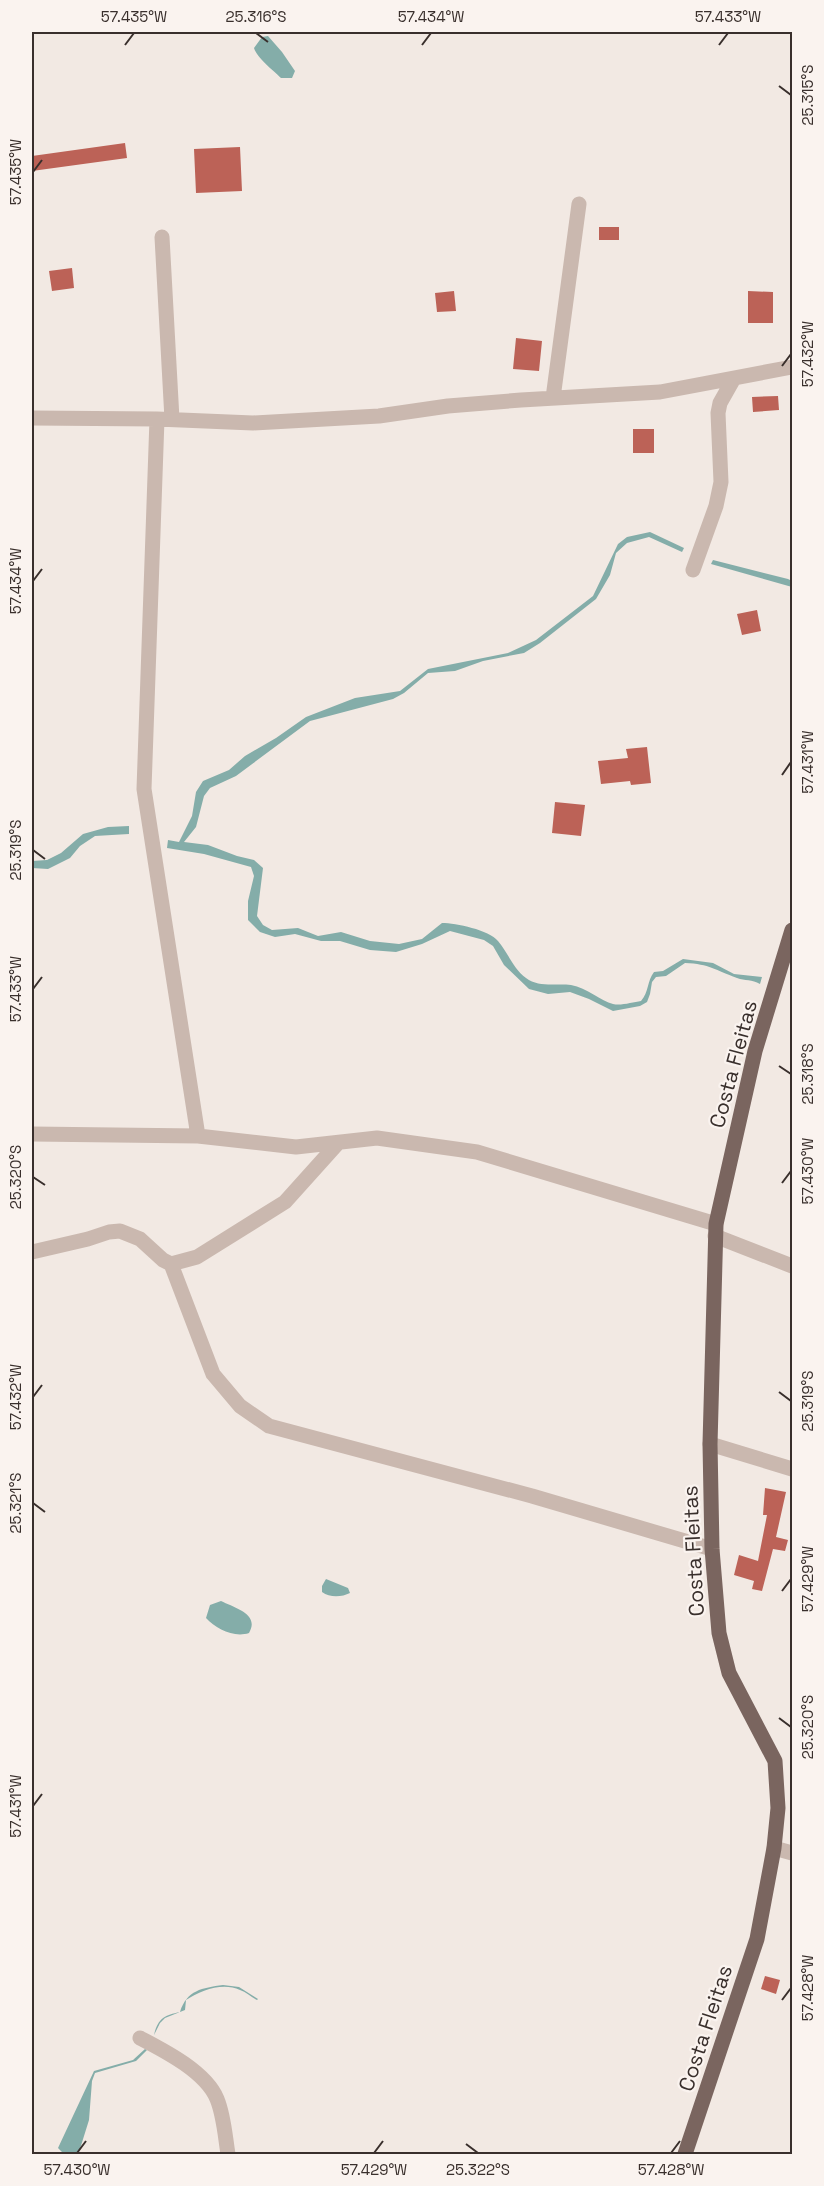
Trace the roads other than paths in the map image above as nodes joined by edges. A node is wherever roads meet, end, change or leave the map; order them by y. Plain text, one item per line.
1 (579, 204) dead end
2 (162, 237) dead end
3 (792, 367) edge
4 (733, 380) junction
5 (553, 398) junction
6 (32, 418) edge
7 (165, 419) junction
8 (693, 570) dead end
9 (792, 930) edge
10 (32, 1134) edge
11 (198, 1136) junction
12 (338, 1143) junction
13 (715, 1230) junction
14 (32, 1252) edge
15 (171, 1264) junction
16 (792, 1266) edge
17 (710, 1444) junction
18 (792, 1469) edge
19 (712, 1549) junction
20 (774, 1848) junction
21 (792, 1853) edge
22 (140, 2038) dead end
23 (228, 2154) edge
24 (685, 2154) edge

1 - 5 street
2 - 7 street
3 - 4 street
4 - 5 street
4 - 8 street
5 - 7 street
6 - 7 street
7 - 11 street
9 - 13 main road, Costa Fleitas
10 - 11 street
11 - 12 street
12 - 13 street
12 - 15 street
13 - 16 street
13 - 17 main road, Costa Fleitas
14 - 15 street
15 - 19 street
17 - 18 street
17 - 19 main road, Costa Fleitas
19 - 20 main road, Costa Fleitas
20 - 21 street
20 - 24 main road, Costa Fleitas
22 - 23 street

